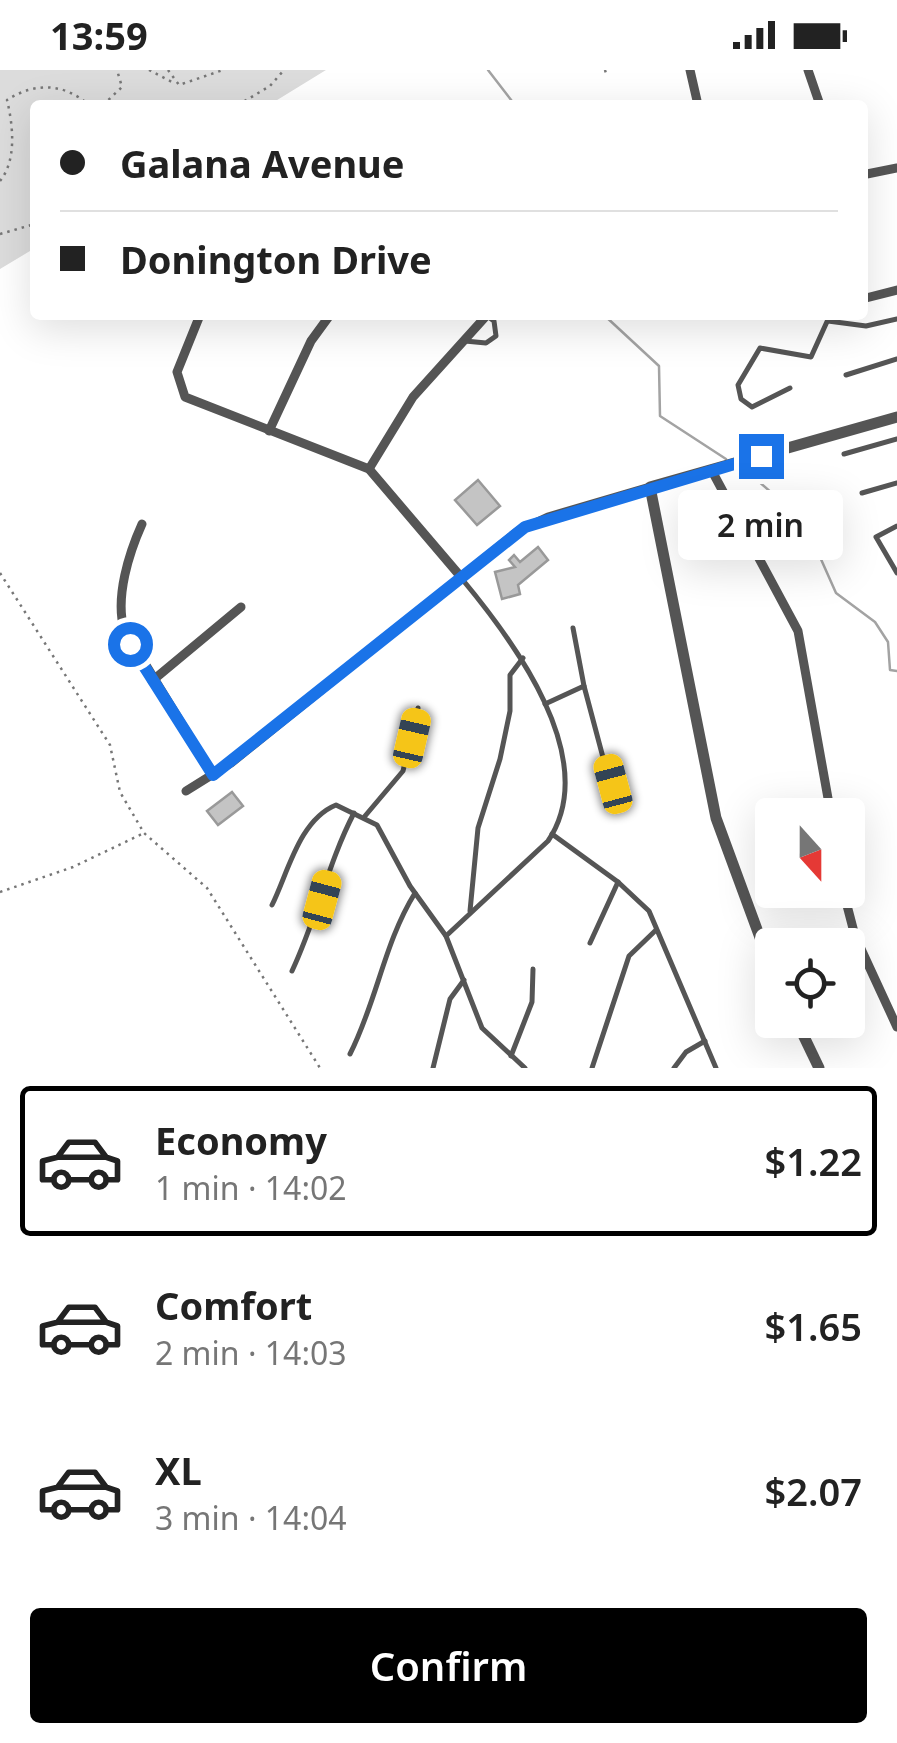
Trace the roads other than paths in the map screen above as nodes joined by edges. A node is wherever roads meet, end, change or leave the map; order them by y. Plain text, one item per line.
1 (702, 70) edge
2 (808, 70) edge
3 (691, 73) edge
4 (697, 100) edge
5 (818, 100) edge
6 (897, 168) edge
7 (868, 174) edge
8 (897, 290) edge
9 (868, 297) edge
10 (897, 319) edge
11 (198, 320) edge
12 (326, 320) edge
13 (483, 320) edge
14 (492, 320) edge
15 (828, 320) edge
16 (838, 320) edge
17 (465, 342) junction
18 (897, 359) edge
19 (846, 375) dead end
20 (790, 388) dead end
21 (897, 417) edge
22 (268, 431) junction
23 (897, 439) edge
24 (844, 454) dead end
25 (369, 470) junction
26 (715, 470) junction
27 (897, 483) edge
28 (650, 488) junction
29 (862, 493) dead end
30 (142, 524) dead end
31 (897, 526) edge
32 (897, 573) edge
33 (461, 577) junction
34 (241, 607) dead end
35 (572, 628) dead end
36 (524, 658) junction
37 (152, 681) junction
38 (584, 686) junction
39 (545, 704) junction
40 (418, 708) dead end
41 (213, 775) junction
42 (186, 791) dead end
43 (827, 798) edge
44 (618, 810) dead end
45 (354, 812) junction
46 (365, 816) junction
47 (552, 834) junction
48 (618, 882) junction
49 (415, 893) junction
50 (272, 906) dead end
51 (848, 908) edge
52 (470, 914) junction
53 (757, 928) edge
54 (656, 930) junction
55 (446, 936) junction
56 (590, 943) dead end
57 (533, 969) dead end
58 (292, 970) dead end
59 (464, 980) junction
60 (897, 1027) edge
61 (805, 1038) edge
62 (706, 1041) junction
63 (350, 1054) dead end
64 (511, 1056) junction
65 (433, 1068) edge
66 (525, 1068) edge
67 (592, 1068) edge
68 (674, 1068) edge
69 (716, 1068) edge
70 (819, 1068) edge

1 - 3 street
2 - 5 street
3 - 4 street
6 - 7 street
8 - 9 street
10 - 16 lane
11 - 22 street
12 - 22 street
13 - 17 street
14 - 17 lane
15 - 20 lane
17 - 25 street
18 - 19 lane
21 - 26 street
22 - 25 street
23 - 24 lane
25 - 33 street
26 - 28 street
26 - 43 street
27 - 29 lane
28 - 33 street
28 - 53 street
30 - 37 street
31 - 32 lane
33 - 36 lane
33 - 41 street
34 - 37 street
35 - 38 lane
36 - 39 lane
36 - 52 lane
37 - 41 street
38 - 39 lane
38 - 44 lane
39 - 47 lane
40 - 46 lane
41 - 42 street
45 - 46 lane
45 - 50 lane
45 - 58 lane
46 - 49 lane
47 - 48 lane
47 - 52 lane
48 - 54 lane
48 - 56 lane
49 - 55 lane
49 - 63 lane
51 - 60 street
52 - 55 lane
54 - 62 lane
54 - 67 lane
55 - 59 lane
57 - 64 lane
59 - 64 lane
59 - 65 lane
61 - 70 street
62 - 68 lane
62 - 69 lane
64 - 66 lane

